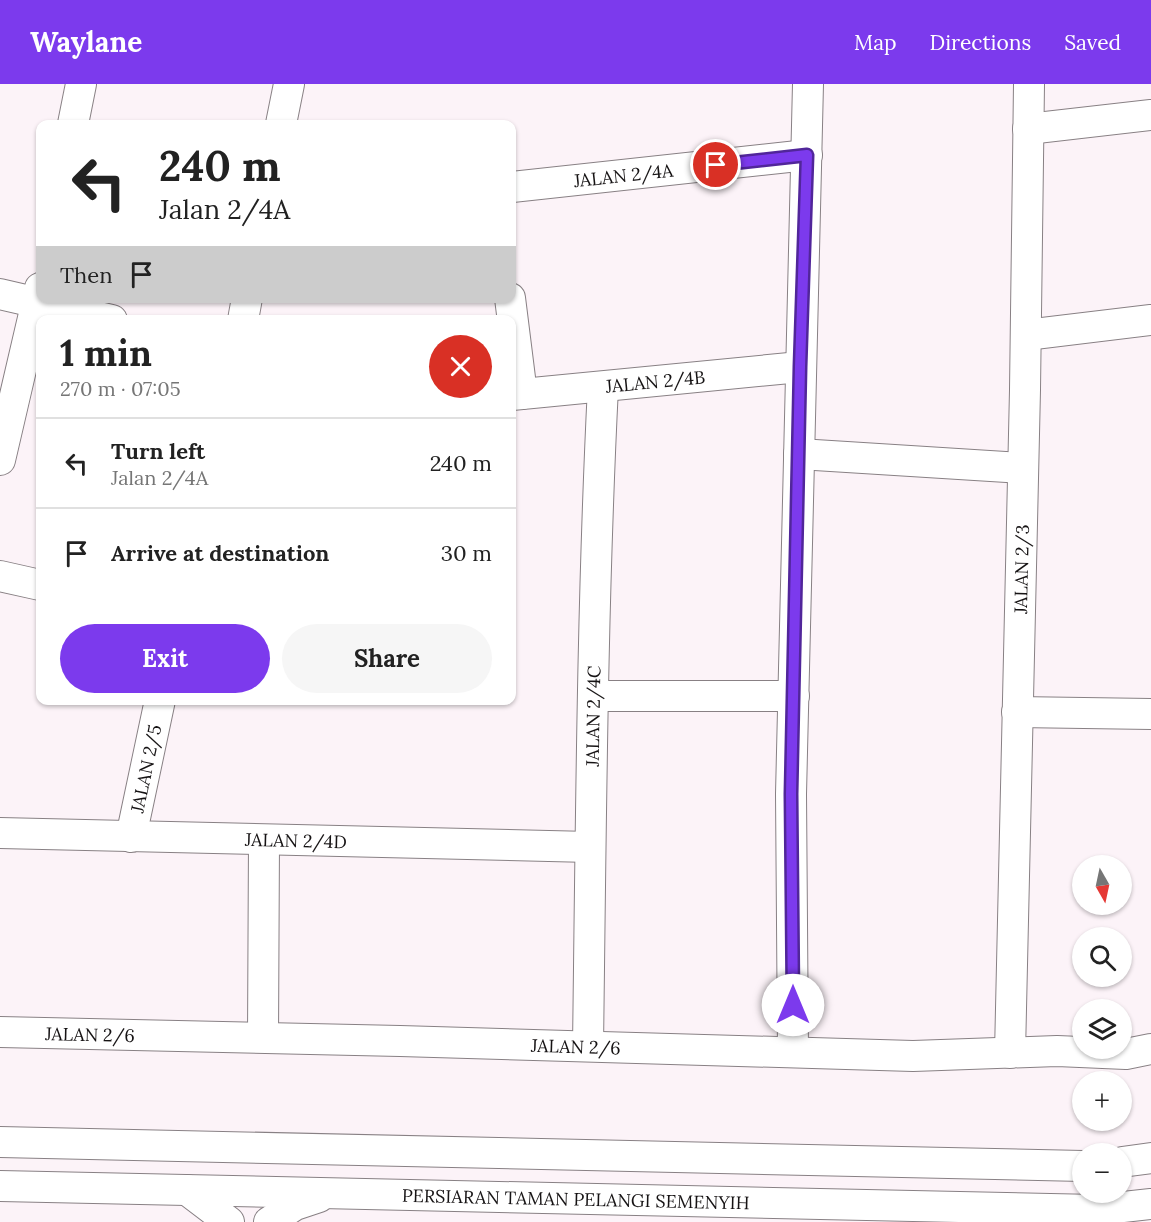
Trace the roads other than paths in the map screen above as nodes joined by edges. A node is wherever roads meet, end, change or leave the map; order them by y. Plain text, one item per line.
1 (81, 84) edge
2 (290, 84) edge
3 (808, 84) edge
4 (1029, 84) edge
5 (1151, 115) edge
6 (74, 120) edge
7 (282, 120) edge
8 (1028, 129) junction
9 (807, 155) junction
10 (516, 187) edge
11 (0, 294) edge
12 (36, 295) edge
13 (37, 303) edge
14 (62, 303) edge
15 (97, 315) edge
16 (1151, 320) edge
17 (1026, 335) junction
18 (800, 367) junction
19 (603, 387) junction
20 (517, 394) edge
21 (799, 454) junction
22 (0, 460) edge
23 (1023, 468) junction
24 (0, 576) edge
25 (36, 584) edge
26 (593, 696) junction
27 (794, 696) junction
28 (159, 705) edge
29 (1017, 712) junction
30 (1151, 714) edge
31 (0, 833) edge
32 (131, 837) junction
33 (264, 840) junction
34 (590, 848) junction
35 (0, 1032) edge
36 (263, 1037) junction
37 (588, 1046) junction
38 (1151, 1050) edge
39 (793, 1052) junction
40 (1010, 1053) junction
41 (0, 1142) edge
42 (196, 1147) junction
43 (323, 1149) junction
44 (1151, 1158) edge
45 (1132, 1161) edge
46 (1072, 1166) edge
47 (0, 1186) edge
48 (187, 1190) junction
49 (254, 1192) junction
50 (331, 1193) junction
51 (1151, 1204) edge
52 (228, 1222) edge
53 (250, 1222) edge
54 (269, 1222) edge

1 - 6 street
2 - 7 street
3 - 9 street
4 - 8 street, JALAN 2/3
5 - 8 street
8 - 17 street, JALAN 2/3
9 - 10 street, JALAN 2/4A
9 - 18 street
11 - 12 street
13 - 22 street
14 - 15 street
16 - 17 street
17 - 23 street, JALAN 2/3
18 - 19 street, JALAN 2/4B
18 - 21 street
19 - 20 street, JALAN 2/4B
19 - 26 street, JALAN 2/4C
21 - 23 street
21 - 27 street
23 - 29 street, JALAN 2/3
24 - 25 street
26 - 27 street
26 - 34 street, JALAN 2/4C
27 - 39 street
28 - 32 street, JALAN 2/5
29 - 30 street
29 - 40 street, JALAN 2/3
31 - 32 street, JALAN 2/4D
32 - 33 street, JALAN 2/4D
33 - 34 street, JALAN 2/4D
33 - 36 street
34 - 37 street, JALAN 2/4C
35 - 36 street, JALAN 2/6
36 - 37 street, JALAN 2/6
37 - 39 street, JALAN 2/6
38 - 40 street, JALAN 2/6
39 - 40 street, JALAN 2/6
41 - 42 street
42 - 43 street
42 - 49 street
43 - 46 street
43 - 49 street
44 - 45 street
47 - 48 street, PERSIARAN TAMAN PELANGI SEMENYIH
48 - 49 street, PERSIARAN TAMAN PELANGI SEMENYIH
48 - 52 street
49 - 50 street, PERSIARAN TAMAN PELANGI SEMENYIH
49 - 53 street
50 - 51 street, PERSIARAN TAMAN PELANGI SEMENYIH
50 - 54 street

